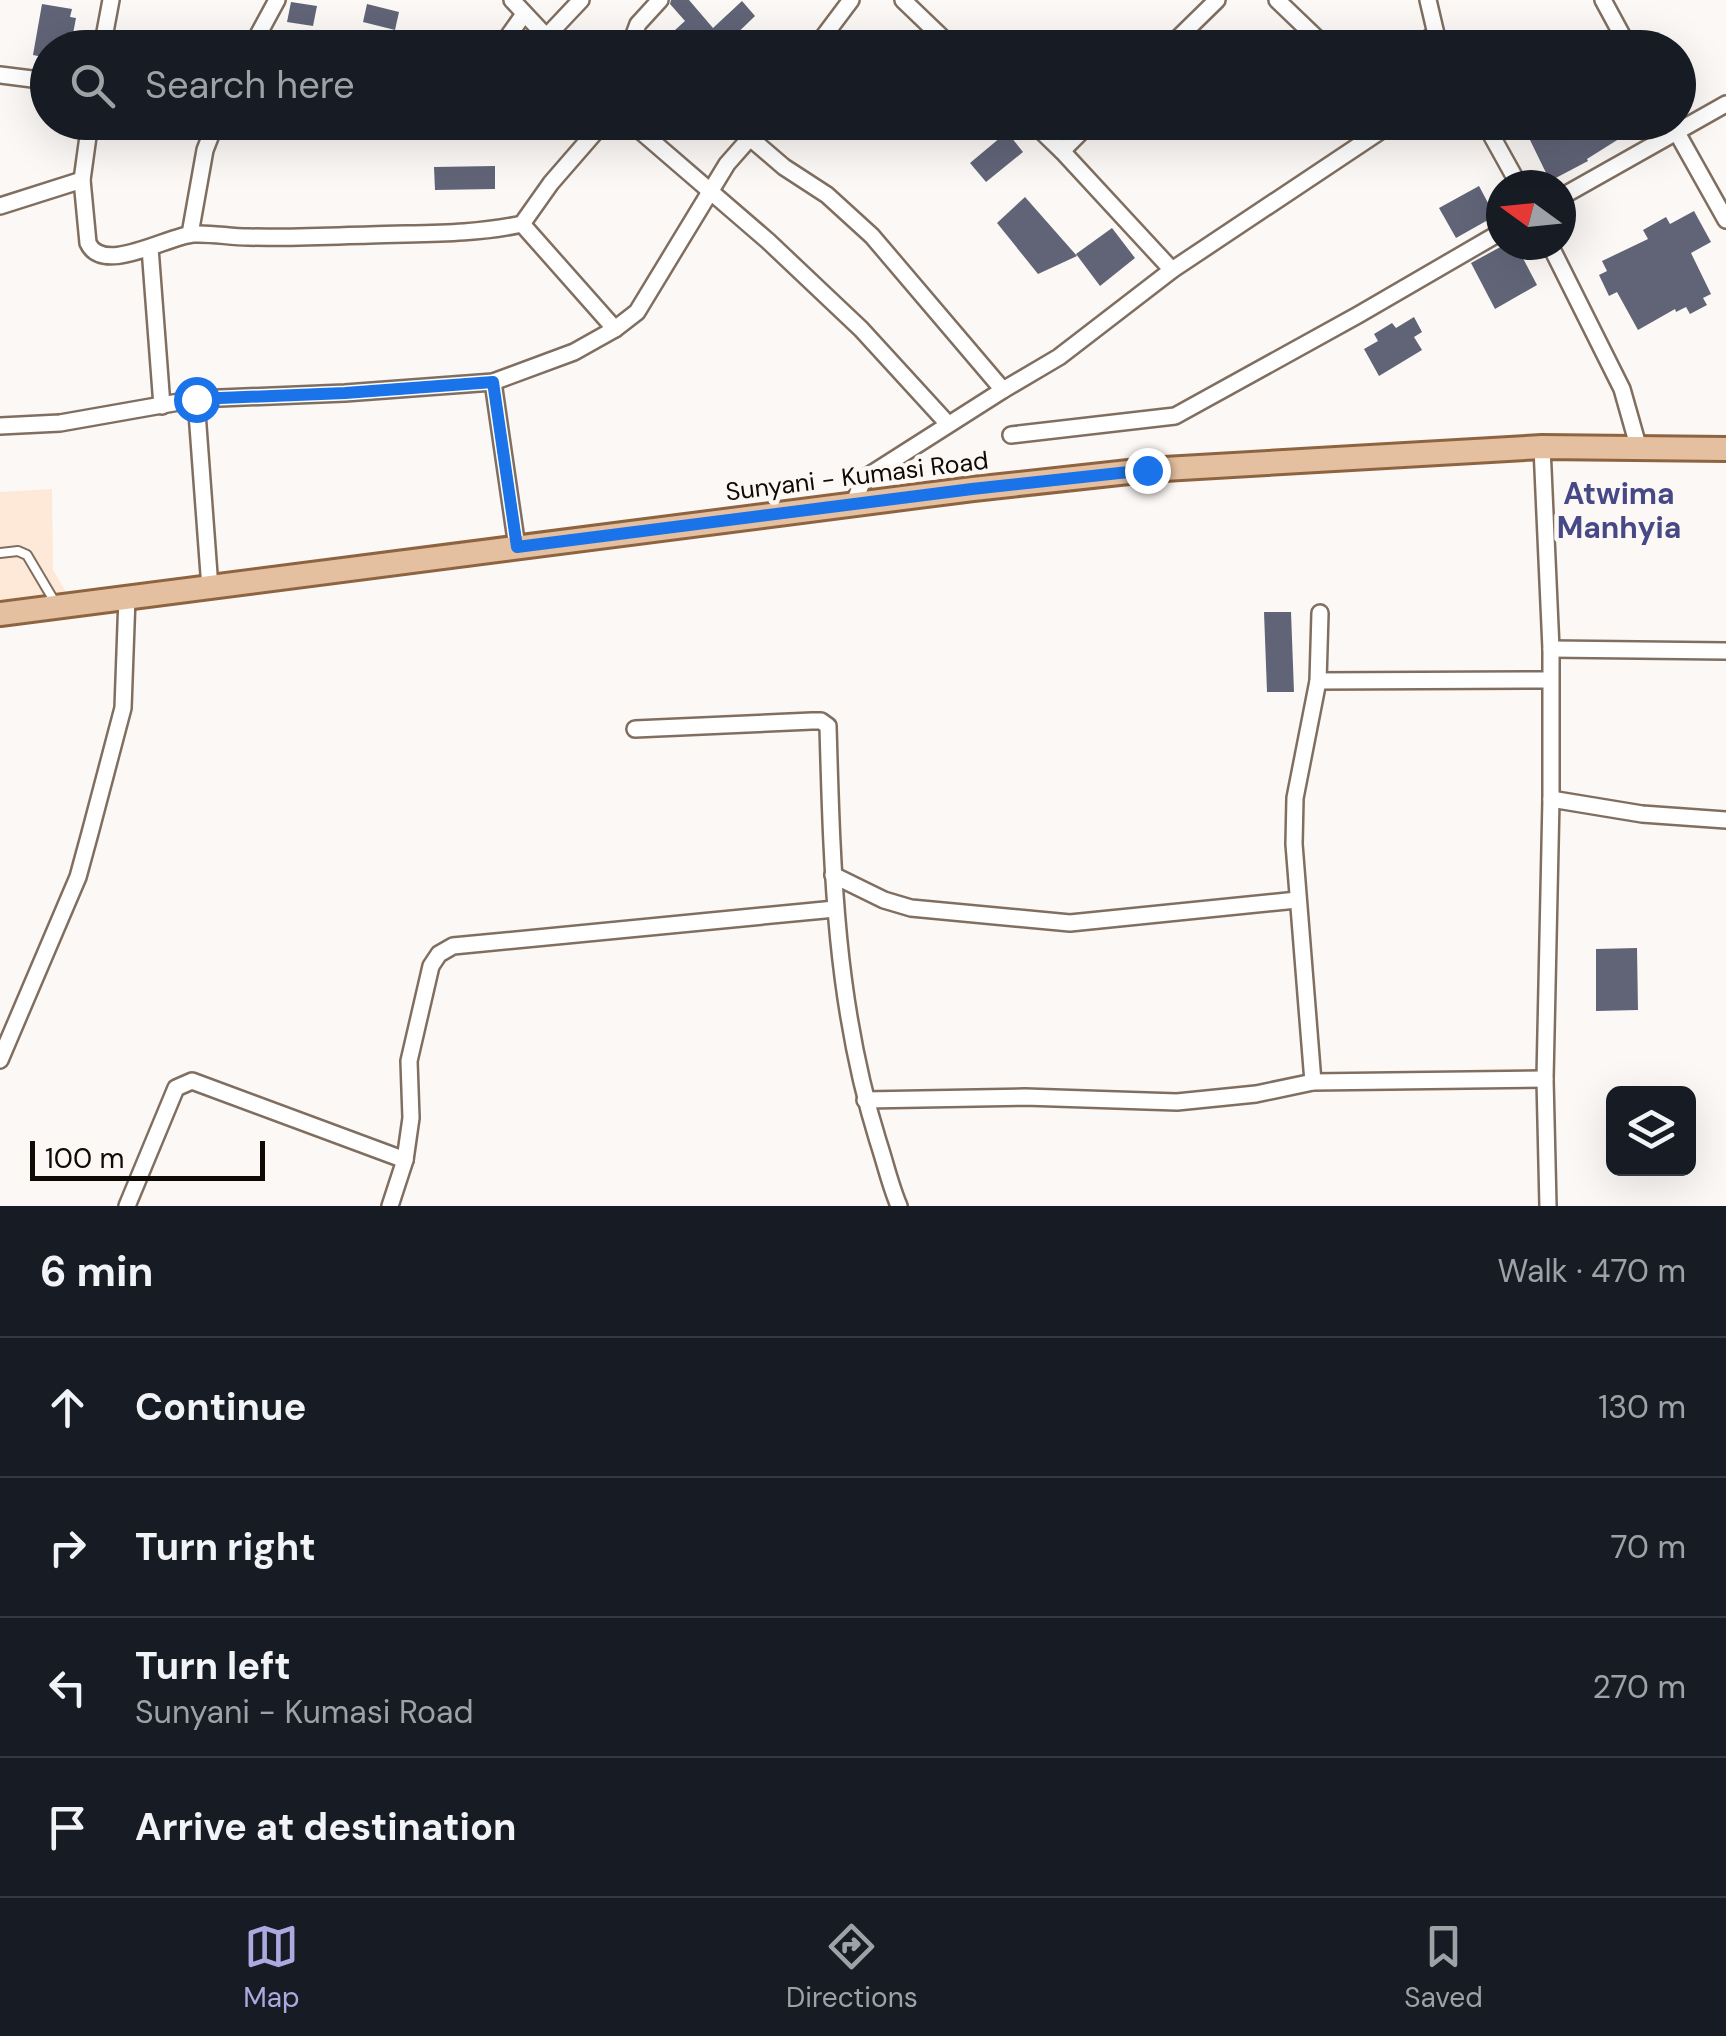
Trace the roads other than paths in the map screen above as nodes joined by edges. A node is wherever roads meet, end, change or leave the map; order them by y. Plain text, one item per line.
1 (111, 0) edge
2 (277, 0) edge
3 (512, 0) edge
4 (581, 0) edge
5 (660, 0) edge
6 (851, 0) edge
7 (903, 0) edge
8 (1217, 0) edge
9 (1278, 0) edge
10 (1428, 0) edge
11 (1603, 0) edge
12 (524, 14) junction
13 (105, 30) edge
14 (261, 30) edge
15 (513, 30) edge
16 (540, 30) edge
17 (560, 30) edge
18 (636, 30) edge
19 (829, 30) edge
20 (934, 30) edge
21 (1186, 30) edge
22 (1309, 30) edge
23 (1437, 30) edge
24 (1619, 30) edge
25 (0, 75) edge
26 (30, 79) edge
27 (1726, 104) edge
28 (1696, 117) edge
29 (88, 140) edge
30 (209, 140) edge
31 (588, 140) edge
32 (652, 140) edge
33 (746, 140) edge
34 (752, 140) edge
35 (1051, 140) edge
36 (1073, 140) edge
37 (1367, 140) edge
38 (1494, 140) edge
39 (1652, 140) edge
40 (1680, 140) edge
41 (1062, 151) junction
42 (1511, 170) edge
43 (82, 180) junction
44 (1576, 188) edge
45 (712, 190) junction
46 (0, 206) edge
47 (1726, 220) edge
48 (522, 224) junction
49 (190, 234) junction
50 (1486, 241) edge
51 (150, 248) junction
52 (1558, 260) edge
53 (1172, 270) junction
54 (616, 329) junction
55 (493, 382) junction
56 (1003, 390) junction
57 (196, 399) junction
58 (162, 406) junction
59 (948, 424) junction
60 (0, 426) edge
61 (1012, 435) dead end
62 (1542, 448) junction
63 (1639, 449) junction
64 (1726, 449) edge
65 (853, 505) junction
66 (517, 547) junction
67 (0, 554) edge
68 (210, 588) junction
69 (127, 597) junction
70 (58, 607) junction
71 (1320, 613) dead end
72 (0, 614) edge
73 (1550, 649) junction
74 (1726, 651) edge
75 (1550, 680) junction
76 (1318, 681) junction
77 (635, 729) dead end
78 (1552, 799) junction
79 (1726, 820) edge
80 (833, 874) junction
81 (1297, 900) junction
82 (835, 909) junction
83 (0, 1060) edge
84 (1545, 1080) junction
85 (1313, 1082) junction
86 (865, 1100) junction
87 (405, 1160) junction
88 (127, 1206) edge
89 (390, 1206) edge
90 (899, 1206) edge
91 (1548, 1206) edge

1 - 13 street
2 - 14 street
3 - 12 street
4 - 17 street
5 - 18 street
6 - 19 street
7 - 20 street
8 - 21 street
9 - 22 street
10 - 23 street
11 - 24 street
12 - 15 street
12 - 16 street
25 - 26 street
27 - 28 street
29 - 43 street
30 - 49 street
31 - 48 street
32 - 45 street
33 - 45 street
34 - 56 street
35 - 41 street
36 - 41 street
37 - 53 street
38 - 42 street
39 - 44 street
40 - 47 street
41 - 53 street
43 - 46 street
43 - 51 street
45 - 54 street
45 - 59 street
48 - 49 street
48 - 54 street
49 - 51 street
50 - 61 street
51 - 58 street
52 - 63 street
53 - 56 street
54 - 55 street
55 - 57 street
55 - 66 street
56 - 59 street
57 - 58 street
57 - 68 street
58 - 60 street
59 - 65 street
62 - 63 main road, Sunyani - Kumasi Road
62 - 65 main road, Sunyani - Kumasi Road
62 - 73 street
63 - 64 main road, Sunyani - Kumasi Road
65 - 66 main road, Sunyani - Kumasi Road
66 - 68 main road, Sunyani - Kumasi Road
67 - 70 lane
68 - 69 main road, Sunyani - Kumasi Road
69 - 70 main road, Sunyani - Kumasi Road
69 - 83 street
70 - 72 main road, Sunyani - Kumasi Road
71 - 76 street
73 - 74 street
73 - 75 street
75 - 76 street
75 - 78 street
76 - 81 street
77 - 80 street
78 - 79 street
78 - 84 street
80 - 81 street
80 - 82 street
81 - 85 street
82 - 86 street
82 - 87 street
84 - 85 street
84 - 91 street
85 - 86 street
86 - 90 street
87 - 88 street
87 - 89 street

